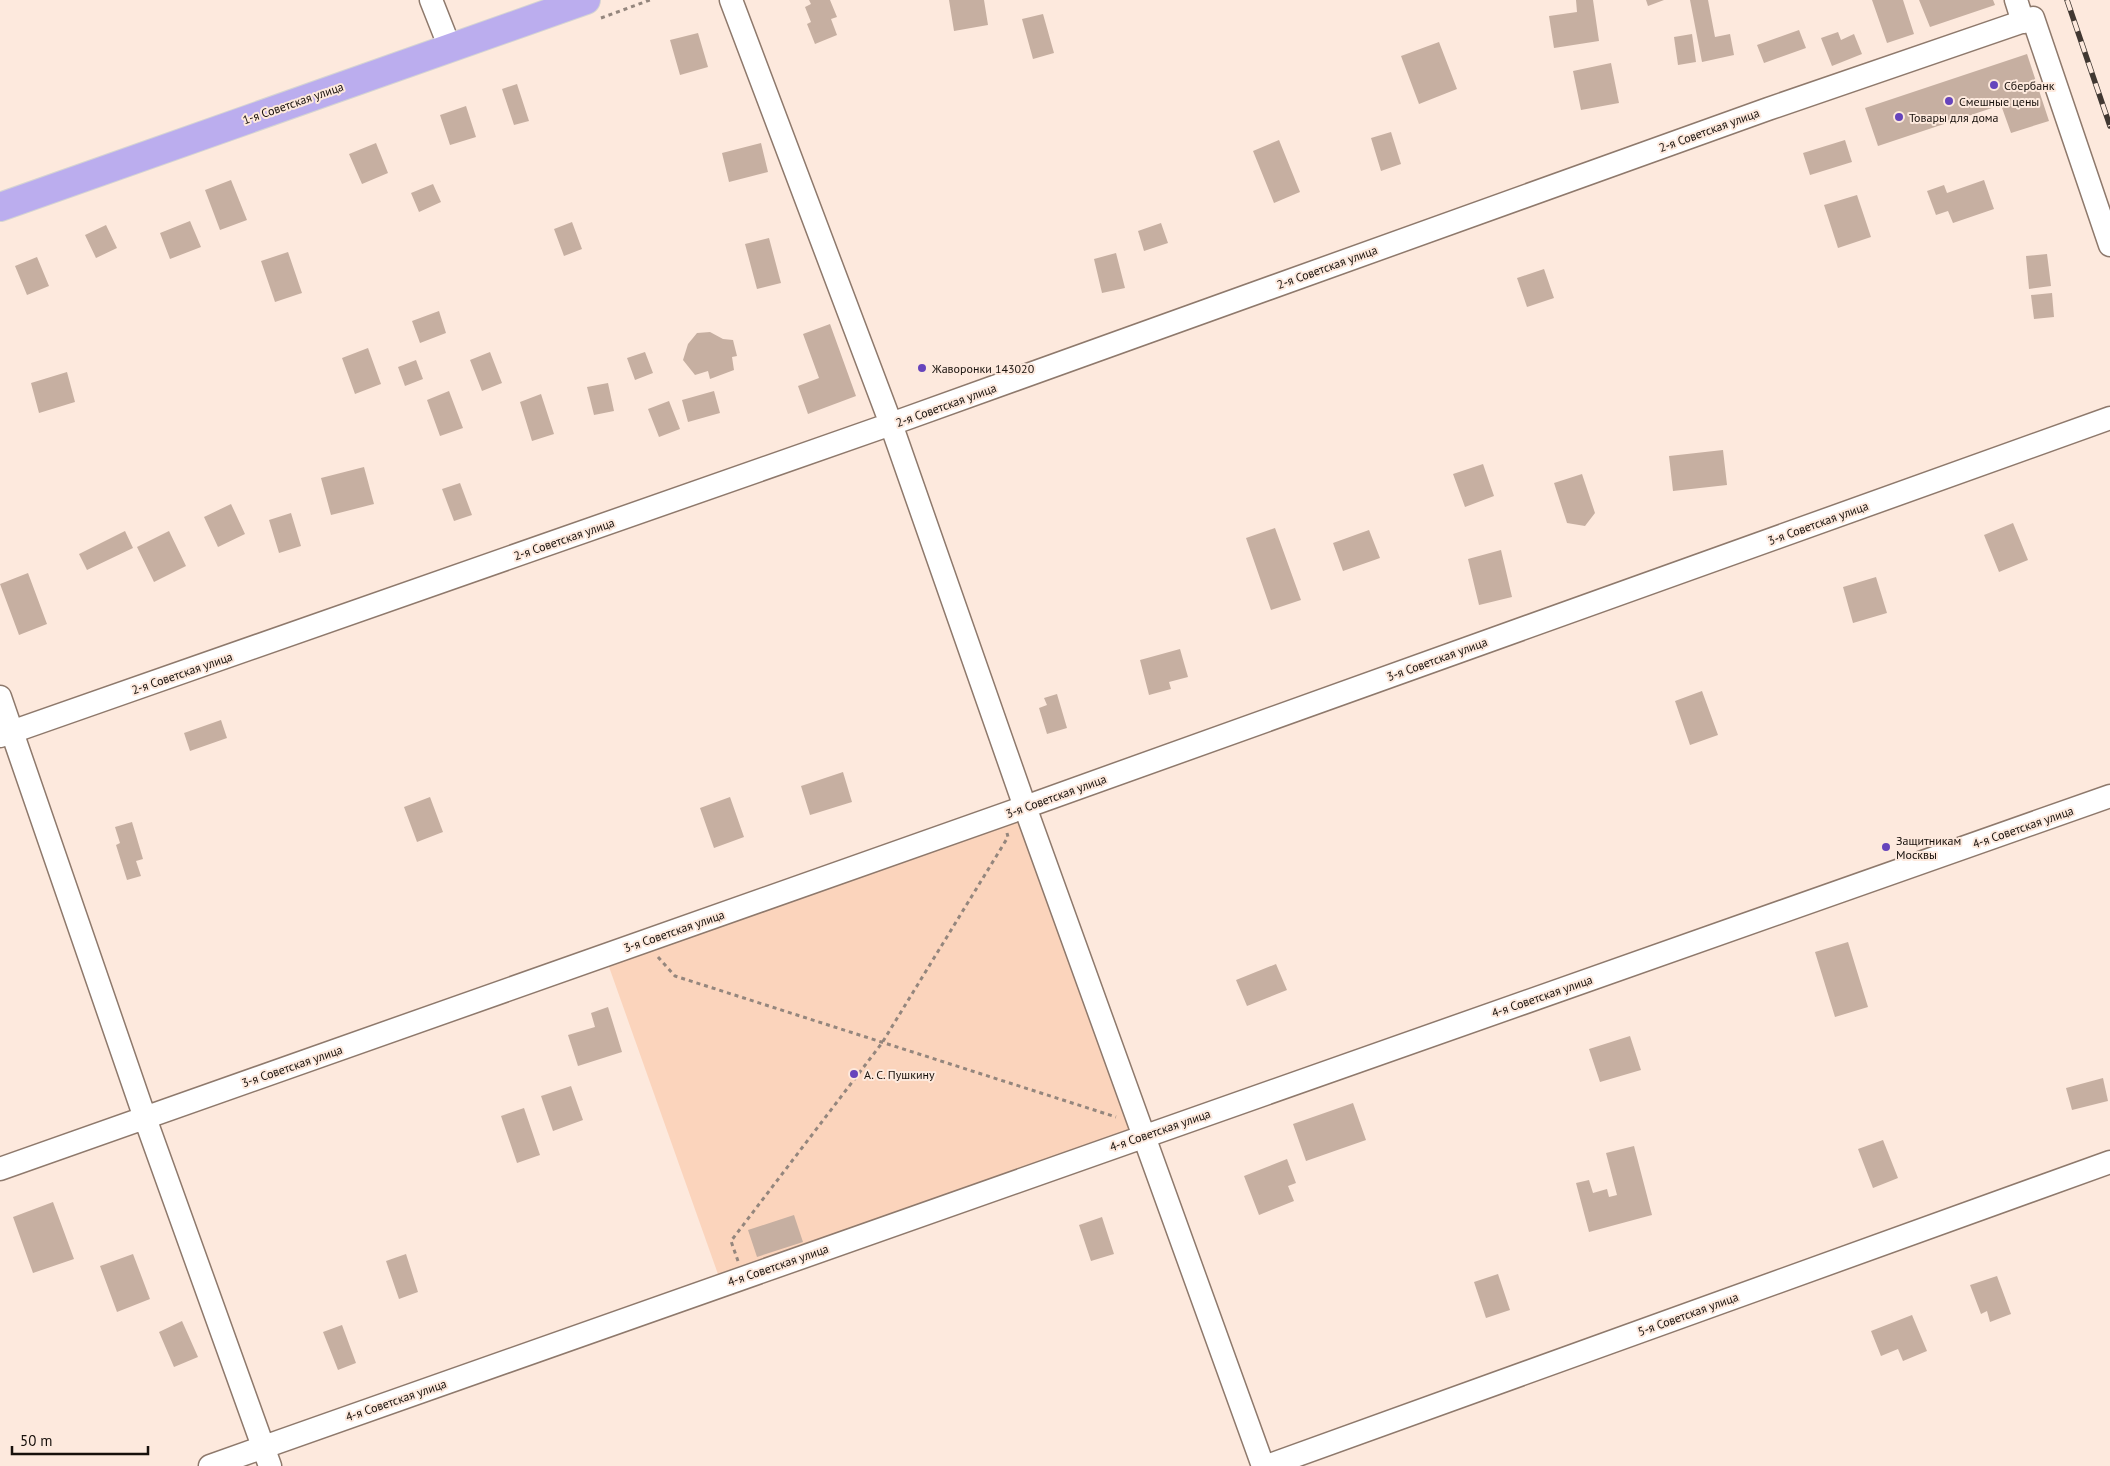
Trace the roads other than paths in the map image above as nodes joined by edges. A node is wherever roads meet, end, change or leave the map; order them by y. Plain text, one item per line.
1 (431, 0) edge
2 (586, 0) edge
3 (731, 0) edge
4 (2016, 0) edge
5 (2028, 20) junction
6 (450, 48) junction
7 (0, 207) edge
8 (2110, 245) edge
9 (2110, 418) edge
10 (891, 424) junction
11 (0, 697) edge
12 (6, 734) edge
13 (2110, 796) edge
14 (1025, 807) junction
15 (145, 1118) junction
16 (1135, 1139) junction
17 (2110, 1162) edge
18 (0, 1169) edge
19 (267, 1456) edge
20 (210, 1466) edge
21 (1263, 1466) edge
22 (1267, 1466) edge

1 - 6 street
2 - 6 main road, 1-я Советская улица
3 - 10 street
4 - 5 street
5 - 8 street
5 - 10 street, 2-я Советская улица
6 - 7 main road, 1-я Советская улица
9 - 14 street, 3-я Советская улица
10 - 12 street, 2-я Советская улица
10 - 14 street
11 - 12 street
12 - 15 street
13 - 16 street, 4-я Советская улица
14 - 15 street, 3-я Советская улица
14 - 16 street
15 - 18 street, 3-я Советская улица
15 - 19 street
16 - 19 street, 4-я Советская улица
16 - 21 street
17 - 22 street, 5-я Советская улица
19 - 20 street, 4-я Советская улица

